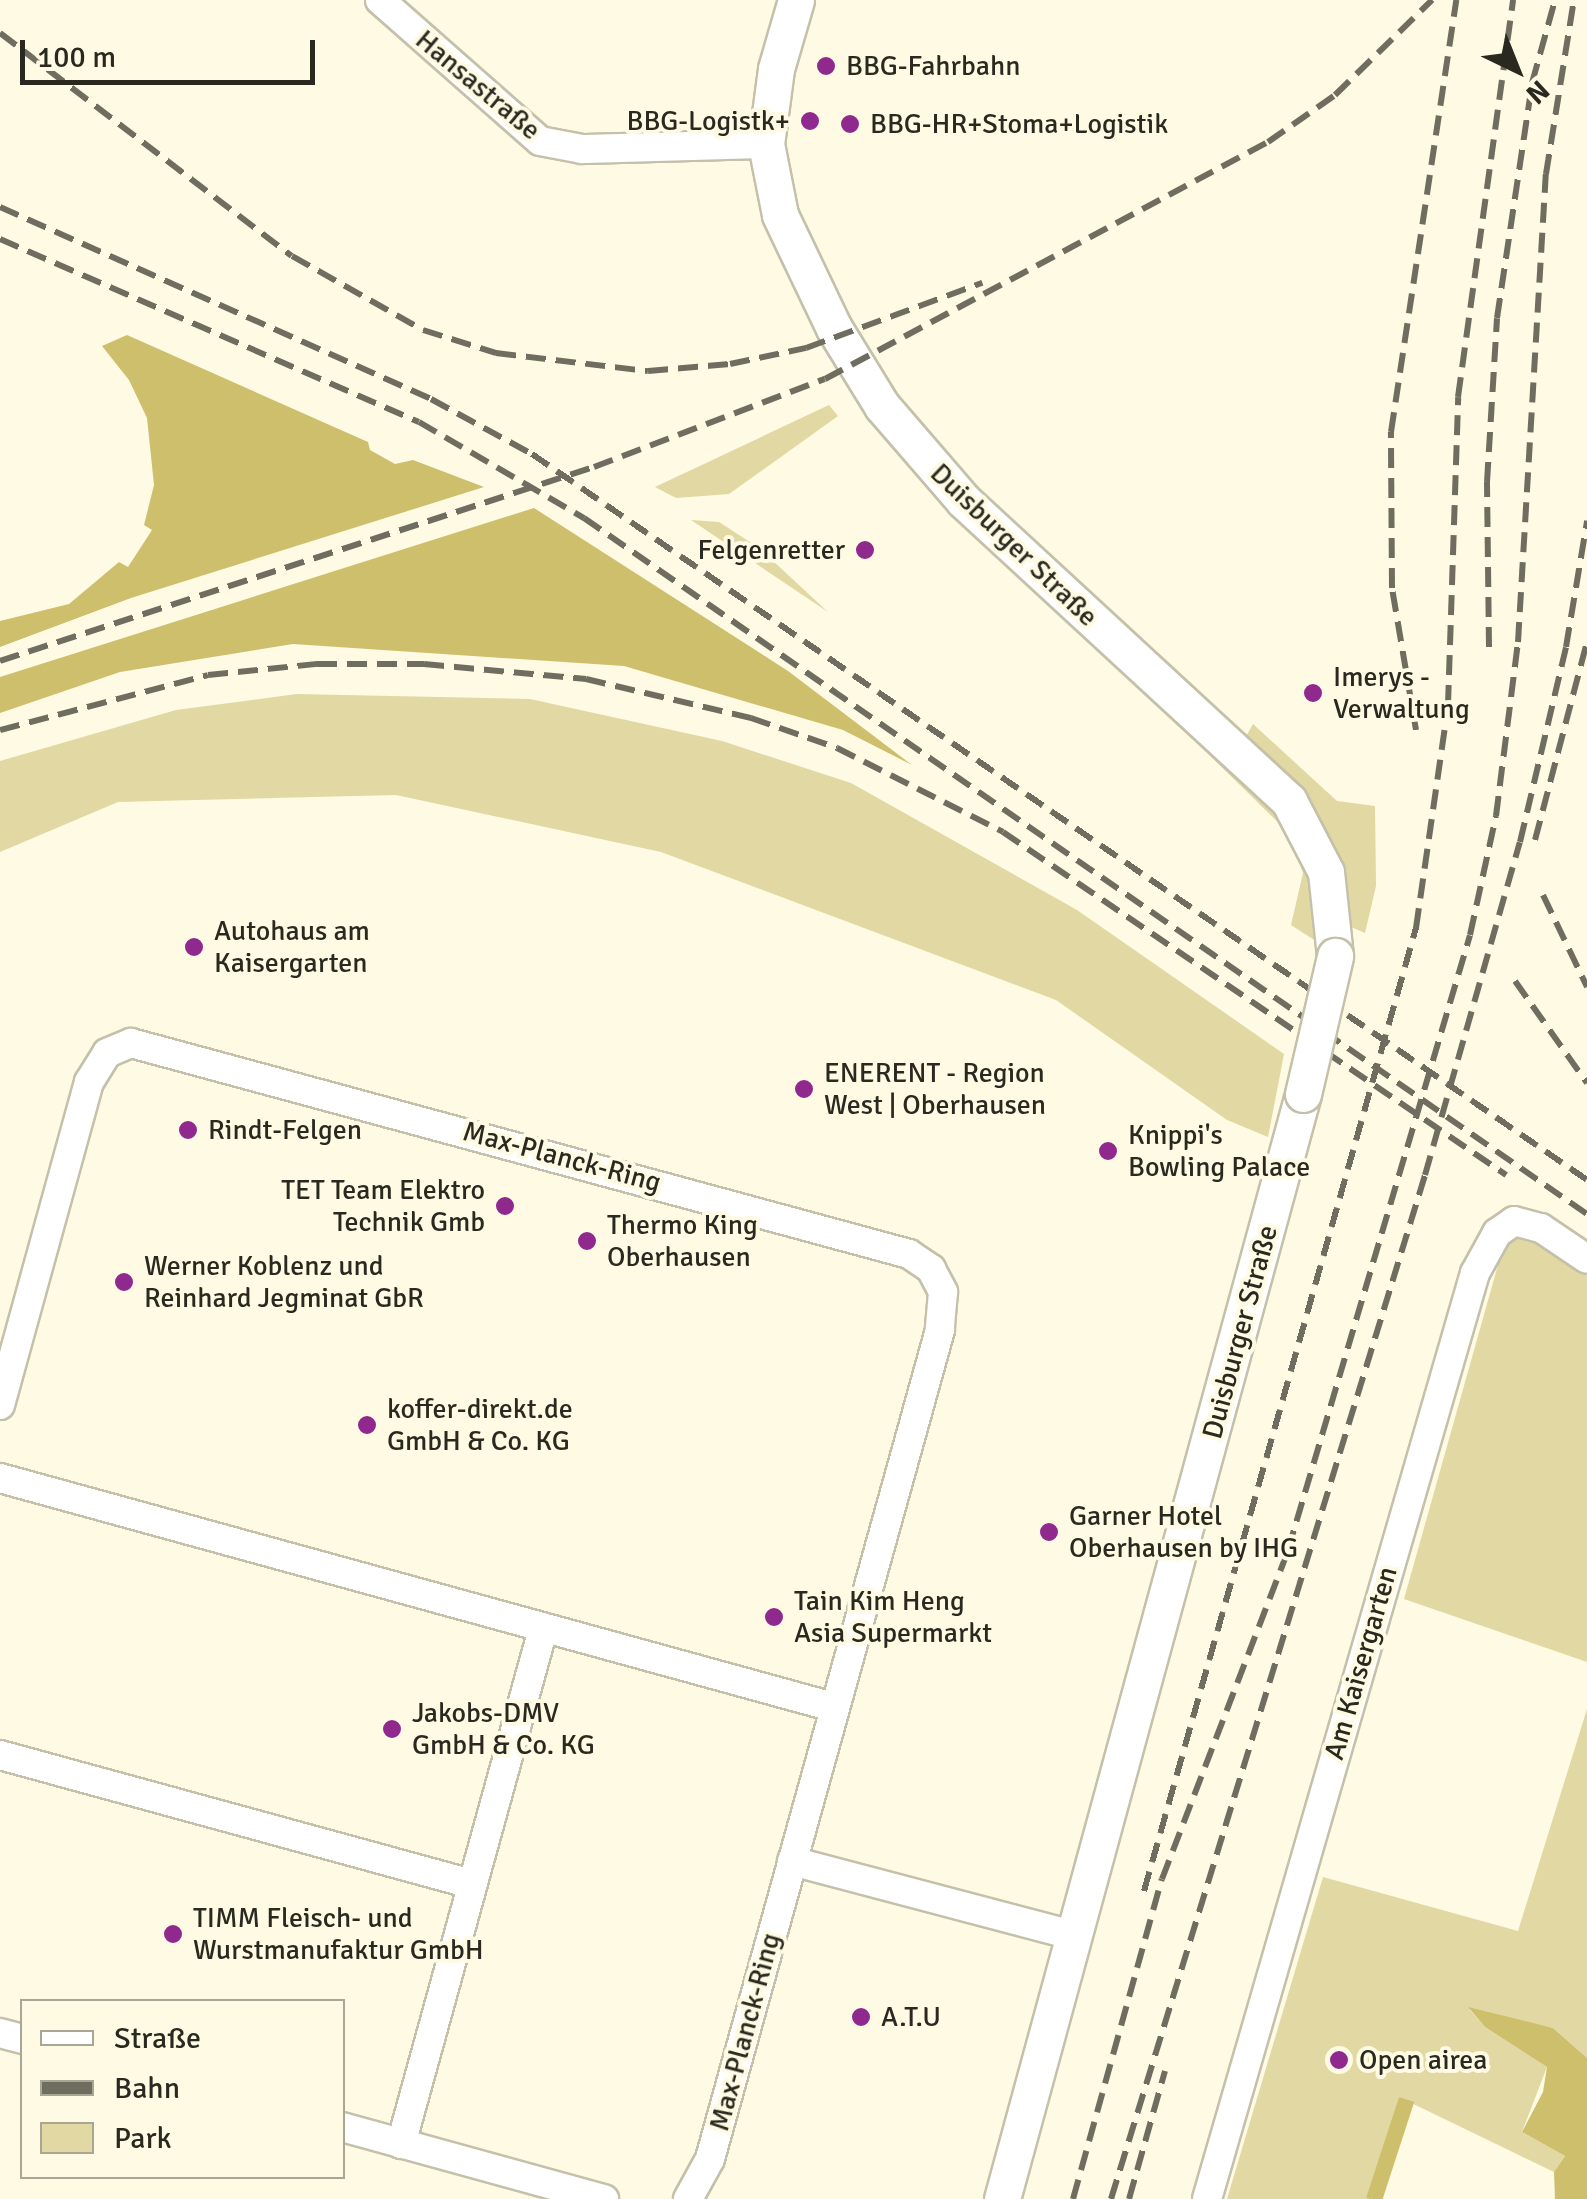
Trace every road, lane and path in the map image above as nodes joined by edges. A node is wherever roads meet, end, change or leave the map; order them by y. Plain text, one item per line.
1 (380, 0) edge
2 (796, 0) edge
3 (766, 144) junction
4 (1587, 1259) edge
5 (0, 1405) edge
6 (0, 1478) edge
7 (542, 1629) junction
8 (833, 1707) junction
9 (0, 1755) edge
10 (792, 1861) junction
11 (472, 1884) junction
12 (1072, 1935) junction
13 (345, 2128) edge
14 (400, 2144) junction
15 (604, 2199) edge
16 (688, 2199) edge
17 (1002, 2199) edge
18 (1207, 2199) edge

1 - 3 street, Hansastraße
2 - 3 main road, Duisburger Straße
3 - 12 main road, Duisburger Straße, bridge
4 - 18 street, Am Kaisergarten
5 - 8 street, Max-Planck-Ring
6 - 7 street
7 - 8 street
7 - 11 street
8 - 10 street, Max-Planck-Ring
9 - 11 street
10 - 12 street
10 - 16 street, Max-Planck-Ring
11 - 14 street
12 - 17 main road, Duisburger Straße
13 - 14 street
14 - 15 street

